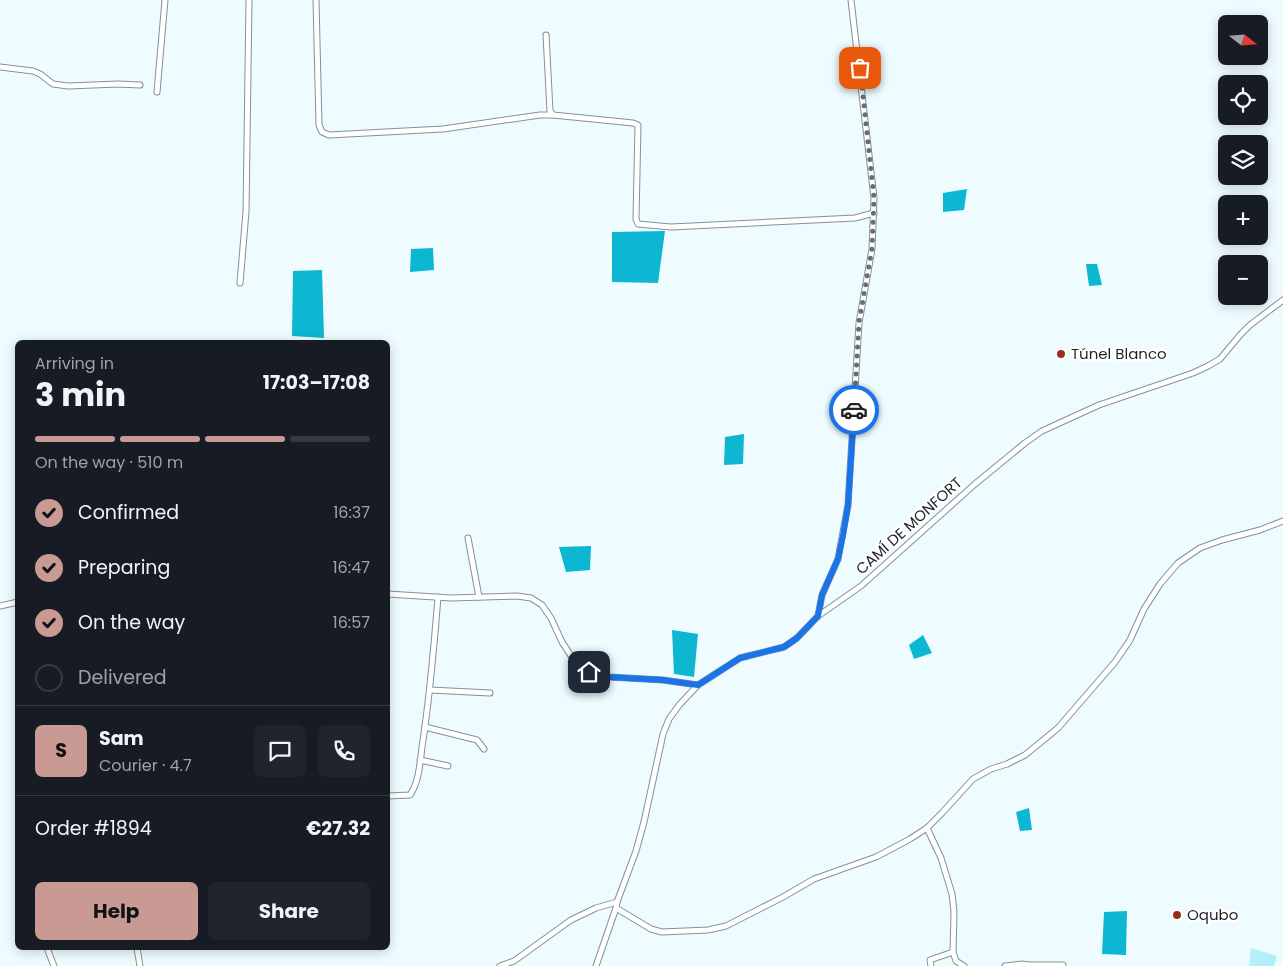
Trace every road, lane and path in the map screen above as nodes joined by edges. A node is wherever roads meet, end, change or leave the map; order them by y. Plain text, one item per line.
1 (165, 0) edge
2 (249, 0) edge
3 (316, 0) edge
4 (851, 0) edge
5 (546, 35) dead end
6 (0, 67) edge
7 (140, 85) dead end
8 (157, 92) dead end
9 (553, 115) junction
10 (874, 212) junction
11 (240, 283) dead end
12 (1283, 300) edge
13 (1283, 521) edge
14 (468, 538) dead end
15 (390, 594) edge
16 (438, 597) junction
17 (480, 597) junction
18 (15, 603) edge
19 (0, 606) edge
20 (818, 616) junction
21 (698, 685) junction
22 (430, 690) junction
23 (490, 693) dead end
24 (426, 727) junction
25 (484, 749) dead end
26 (420, 760) junction
27 (448, 766) dead end
28 (390, 796) edge
29 (927, 828) junction
30 (617, 902) junction
31 (616, 908) junction
32 (48, 950) edge
33 (137, 950) edge
34 (953, 952) junction
35 (1030, 965) edge
36 (54, 966) edge
37 (140, 966) edge
38 (500, 966) edge
39 (596, 966) edge
40 (931, 966) edge
41 (964, 966) edge
42 (1005, 966) edge
43 (1063, 966) edge

1 - 8 street
2 - 11 street
3 - 9 street
4 - 10 street
5 - 9 street
6 - 7 street
9 - 10 street
10 - 20 street
12 - 20 street, CAMÍ DE MONFORT
13 - 29 street
14 - 17 street
15 - 16 street
16 - 17 street
16 - 22 street
17 - 21 street
18 - 19 street
20 - 21 street, CAMÍ DE MONFORT
21 - 30 street, CAMÍ DE MONFORT
22 - 23 street
22 - 24 street
24 - 25 street
24 - 26 street
26 - 27 street
26 - 28 street
29 - 31 street
29 - 34 street
30 - 31 street, CAMÍ DE MONFORT
30 - 38 street
31 - 39 street, CAMÍ DE MONFORT
32 - 36 street
33 - 37 street
34 - 40 street
34 - 41 street
35 - 42 street
35 - 43 street

